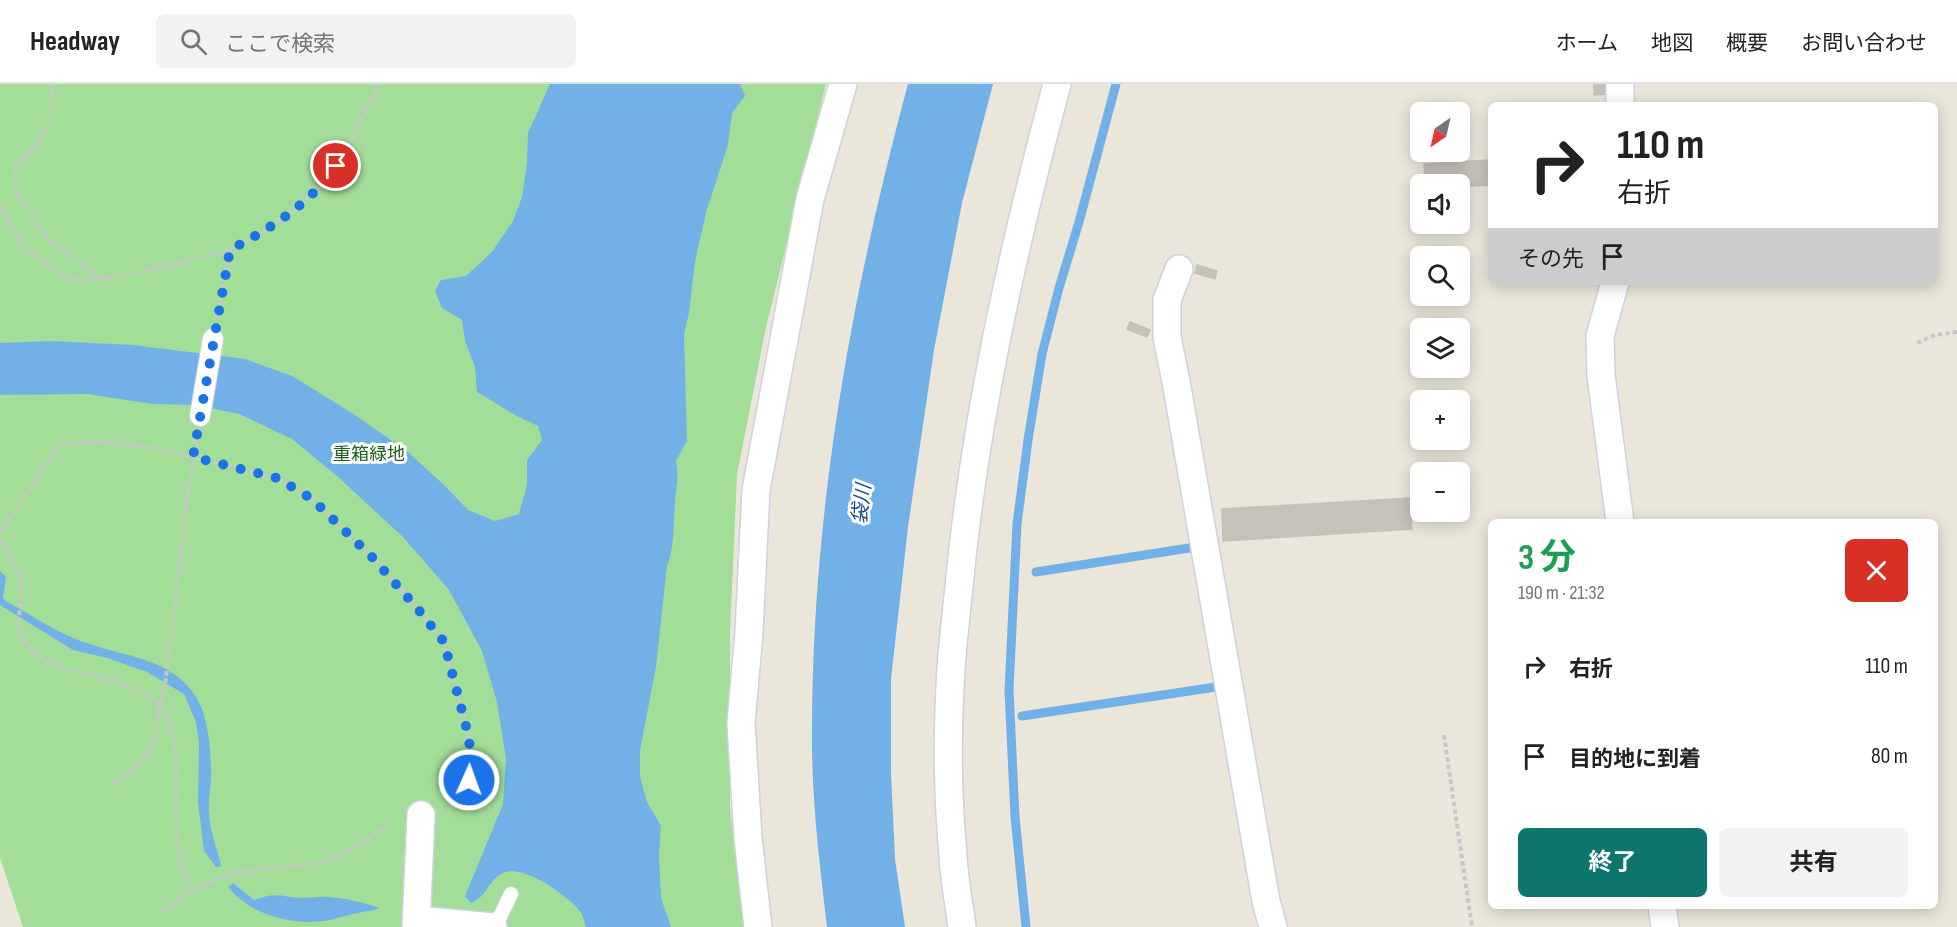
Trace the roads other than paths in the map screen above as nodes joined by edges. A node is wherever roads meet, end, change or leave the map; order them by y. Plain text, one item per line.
1 (843, 84) edge
2 (1057, 84) edge
3 (1620, 84) edge
4 (1620, 102) edge
5 (1179, 269) dead end
6 (1614, 285) edge
7 (213, 339) road end
8 (200, 416) road end
9 (1620, 519) edge
10 (421, 815) road end
11 (510, 894) dead end
12 (1662, 909) edge
13 (417, 923) edge
14 (494, 927) edge
15 (758, 927) edge
16 (962, 927) edge
17 (1273, 927) edge
18 (1665, 927) edge

1 - 15 street
2 - 16 street
3 - 4 street
5 - 17 street
6 - 9 street
7 - 8 street
10 - 13 street
11 - 14 lane
12 - 18 street
13 - 14 street

